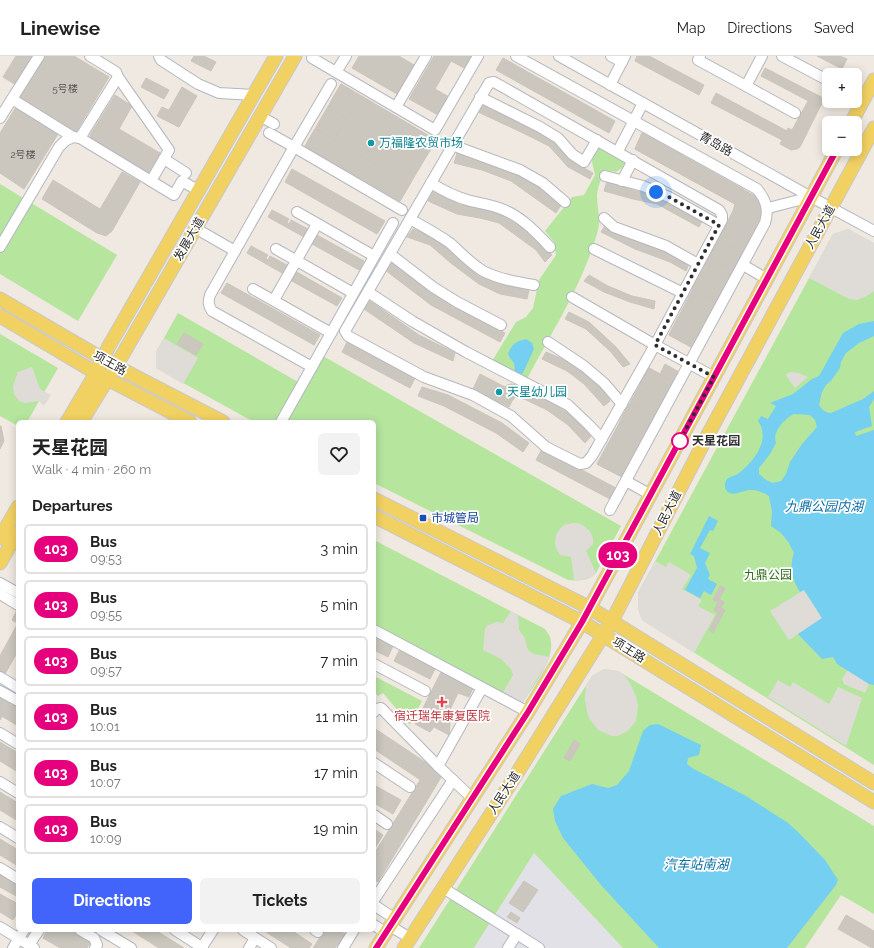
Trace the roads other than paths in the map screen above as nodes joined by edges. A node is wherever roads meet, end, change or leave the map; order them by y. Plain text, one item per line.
1 (39, 56) edge
2 (90, 56) edge
3 (160, 56) edge
4 (276, 56) edge
5 (295, 56) edge
6 (346, 56) edge
7 (426, 56) edge
8 (478, 56) edge
9 (516, 56) edge
10 (559, 56) edge
11 (611, 56) edge
12 (762, 56) edge
13 (782, 56) edge
14 (696, 57) edge
15 (312, 58) dead end
16 (623, 59) edge
17 (336, 72) junction
18 (118, 77) junction
19 (822, 77) edge
20 (874, 80) edge
21 (331, 84) dead end
22 (610, 85) junction
23 (746, 86) junction
24 (254, 95) junction
25 (480, 97) junction
26 (12, 99) junction
27 (643, 103) junction
28 (396, 107) junction
29 (795, 113) dead end
30 (260, 116) junction
31 (855, 116) edge
32 (0, 118) edge
33 (634, 121) junction
34 (874, 128) edge
35 (76, 138) junction
36 (597, 140) junction
37 (452, 145) junction
38 (294, 147) junction
39 (618, 151) junction
40 (833, 156) edge
41 (164, 159) junction
42 (633, 160) junction
43 (186, 173) dead end
44 (605, 176) dead end
45 (151, 181) junction
46 (622, 181) junction
47 (431, 183) junction
48 (199, 191) junction
49 (811, 197) junction
50 (565, 202) dead end
51 (768, 208) junction
52 (831, 208) junction
53 (402, 210) dead end
54 (297, 212) dead end
55 (604, 218) dead end
56 (410, 219) junction
57 (393, 223) dead end
58 (317, 224) junction
59 (719, 225) junction
60 (195, 228) junction
61 (874, 231) edge
62 (0, 247) edge
63 (550, 247) dead end
64 (276, 249) dead end
65 (594, 249) dead end
66 (235, 251) junction
67 (390, 254) junction
68 (374, 256) junction
69 (296, 261) junction
70 (698, 264) junction
71 (743, 265) junction
72 (767, 279) junction
73 (534, 286) dead end
74 (253, 289) dead end
75 (368, 292) junction
76 (353, 293) junction
77 (683, 293) junction
78 (572, 298) dead end
79 (0, 299) edge
80 (274, 300) junction
81 (0, 316) edge
82 (501, 325) dead end
83 (331, 333) junction
84 (548, 342) dead end
85 (655, 345) junction
86 (103, 359) junction
87 (689, 364) junction
88 (115, 366) junction
89 (312, 367) junction
90 (101, 376) junction
91 (714, 377) junction
92 (622, 404) junction
93 (68, 420) edge
94 (82, 420) edge
95 (186, 420) edge
96 (219, 420) edge
97 (283, 420) edge
98 (602, 439) junction
99 (626, 481) junction
100 (651, 495) junction
101 (376, 500) edge
102 (16, 510) edge
103 (610, 510) dead end
104 (376, 517) edge
105 (16, 536) edge
106 (0, 538) edge
107 (0, 564) edge
108 (0, 583) edge
109 (16, 592) edge
110 (0, 594) edge
111 (16, 604) edge
112 (590, 608) junction
113 (612, 621) junction
114 (582, 622) junction
115 (376, 631) edge
116 (604, 635) junction
117 (376, 665) edge
118 (0, 677) edge
119 (16, 687) edge
120 (482, 688) junction
121 (0, 691) edge
122 (425, 691) dead end
123 (16, 700) edge
124 (376, 709) edge
125 (528, 712) junction
126 (0, 733) edge
127 (16, 743) edge
128 (376, 764) edge
129 (438, 766) junction
130 (452, 780) junction
131 (0, 782) edge
132 (874, 783) edge
133 (410, 786) dead end
134 (16, 792) edge
135 (472, 798) junction
136 (874, 802) edge
137 (376, 816) edge
138 (387, 824) dead end
139 (0, 827) edge
140 (16, 837) edge
141 (0, 868) edge
142 (16, 878) edge
143 (443, 888) junction
144 (376, 897) edge
145 (376, 907) edge
146 (376, 925) edge
147 (391, 926) junction
148 (0, 927) edge
149 (38, 932) edge
150 (84, 932) edge
151 (107, 932) edge
152 (178, 932) edge
153 (212, 932) edge
154 (246, 932) edge
155 (353, 932) edge
156 (21, 934) edge
157 (517, 934) junction
158 (255, 938) junction
159 (407, 943) edge
160 (118, 945) edge
161 (32, 947) edge
162 (13, 948) edge
163 (95, 948) edge
164 (131, 948) edge
165 (203, 948) edge
166 (249, 948) edge
167 (272, 948) edge
168 (342, 948) edge
169 (376, 948) edge
170 (508, 948) edge
171 (539, 948) edge

1 - 26 street
2 - 18 street
3 - 24 street
4 - 24 main road, 发展大道
5 - 30 main road, 发展大道
6 - 17 street
7 - 28 street
8 - 28 street
9 - 33 street
10 - 22 street, 青岛路
11 - 16 street
12 - 23 street
13 - 19 street
14 - 23 street
15 - 17 street
16 - 22 street
17 - 28 street
18 - 35 street
18 - 41 street
20 - 31 main road
21 - 38 street
22 - 27 street, 青岛路
23 - 29 street
24 - 48 main road, 发展大道
25 - 36 street
25 - 36 street
25 - 37 street
26 - 32 street
26 - 35 street
27 - 33 street
27 - 49 street, 青岛路
30 - 38 street
30 - 60 main road, 发展大道
33 - 39 street
33 - 51 street
34 - 52 main road, 人民大道
35 - 45 street
35 - 62 street
36 - 39 street
37 - 47 street
37 - 50 street
38 - 53 street
38 - 66 street
39 - 42 street
40 - 49 main road, 人民大道
41 - 43 street
41 - 45 street
42 - 46 street
42 - 59 street
44 - 46 street
45 - 48 street
46 - 59 street
47 - 56 street
47 - 63 street
48 - 86 main road, 发展大道
49 - 51 street
49 - 52 street, 青岛路
49 - 72 main road, 人民大道
51 - 71 street
52 - 61 street, 青岛路
52 - 113 main road, 人民大道
54 - 58 street
55 - 70 street
56 - 67 street
56 - 73 street
57 - 68 street
58 - 68 street
58 - 69 street
59 - 70 street
60 - 66 street
60 - 88 main road, 发展大道
64 - 69 street
65 - 77 street
66 - 89 street
67 - 75 street
67 - 82 street
68 - 76 street
69 - 76 street
69 - 80 street
70 - 77 street
71 - 72 street
71 - 87 street
72 - 91 main road, 人民大道
74 - 80 street
75 - 98 street
75 - 98 street
76 - 83 street
77 - 85 street
78 - 85 street
79 - 86 main road, 项王路
80 - 83 street
81 - 90 main road, 项王路
83 - 89 street
84 - 92 street
85 - 87 street
85 - 92 street
86 - 88 main road, 项王路
86 - 90 main road, 发展大道
87 - 91 street
87 - 99 street
88 - 90 main road, 发展大道
88 - 96 main road, 项王路
89 - 97 street
90 - 93 main road, 发展大道
90 - 94 main road, 发展大道
90 - 95 main road, 项王路
91 - 100 main road, 人民大道
92 - 98 street
99 - 100 street
99 - 103 street
100 - 112 main road, 人民大道
101 - 112 main road, 项王路
102 - 106 main road
104 - 114 main road, 项王路
105 - 107 main road
108 - 109 street
110 - 111 street
112 - 113 main road, 项王路
112 - 114 main road, 人民大道
113 - 116 main road, 人民大道
113 - 132 main road, 项王路
114 - 116 main road, 项王路
114 - 125 main road, 人民大道
115 - 120 street
116 - 136 main road, 项王路
116 - 143 main road, 人民大道
117 - 122 street
118 - 119 street
120 - 125 street
120 - 129 street
121 - 123 street
124 - 129 street
125 - 135 main road, 人民大道
126 - 127 street
128 - 133 street
129 - 130 street
130 - 135 street
130 - 144 street
131 - 134 street
135 - 147 main road, 人民大道
137 - 138 street
139 - 140 street
141 - 142 street
143 - 157 street
143 - 159 main road, 人民大道
145 - 147 street
146 - 147 street
147 - 159 street
147 - 169 main road, 人民大道
148 - 156 street
149 - 161 street
150 - 163 street
151 - 160 street
152 - 165 street
153 - 165 street
154 - 158 street
155 - 168 street
156 - 161 street
156 - 162 street
157 - 170 street
157 - 171 street
158 - 166 street
158 - 167 street
160 - 164 street

